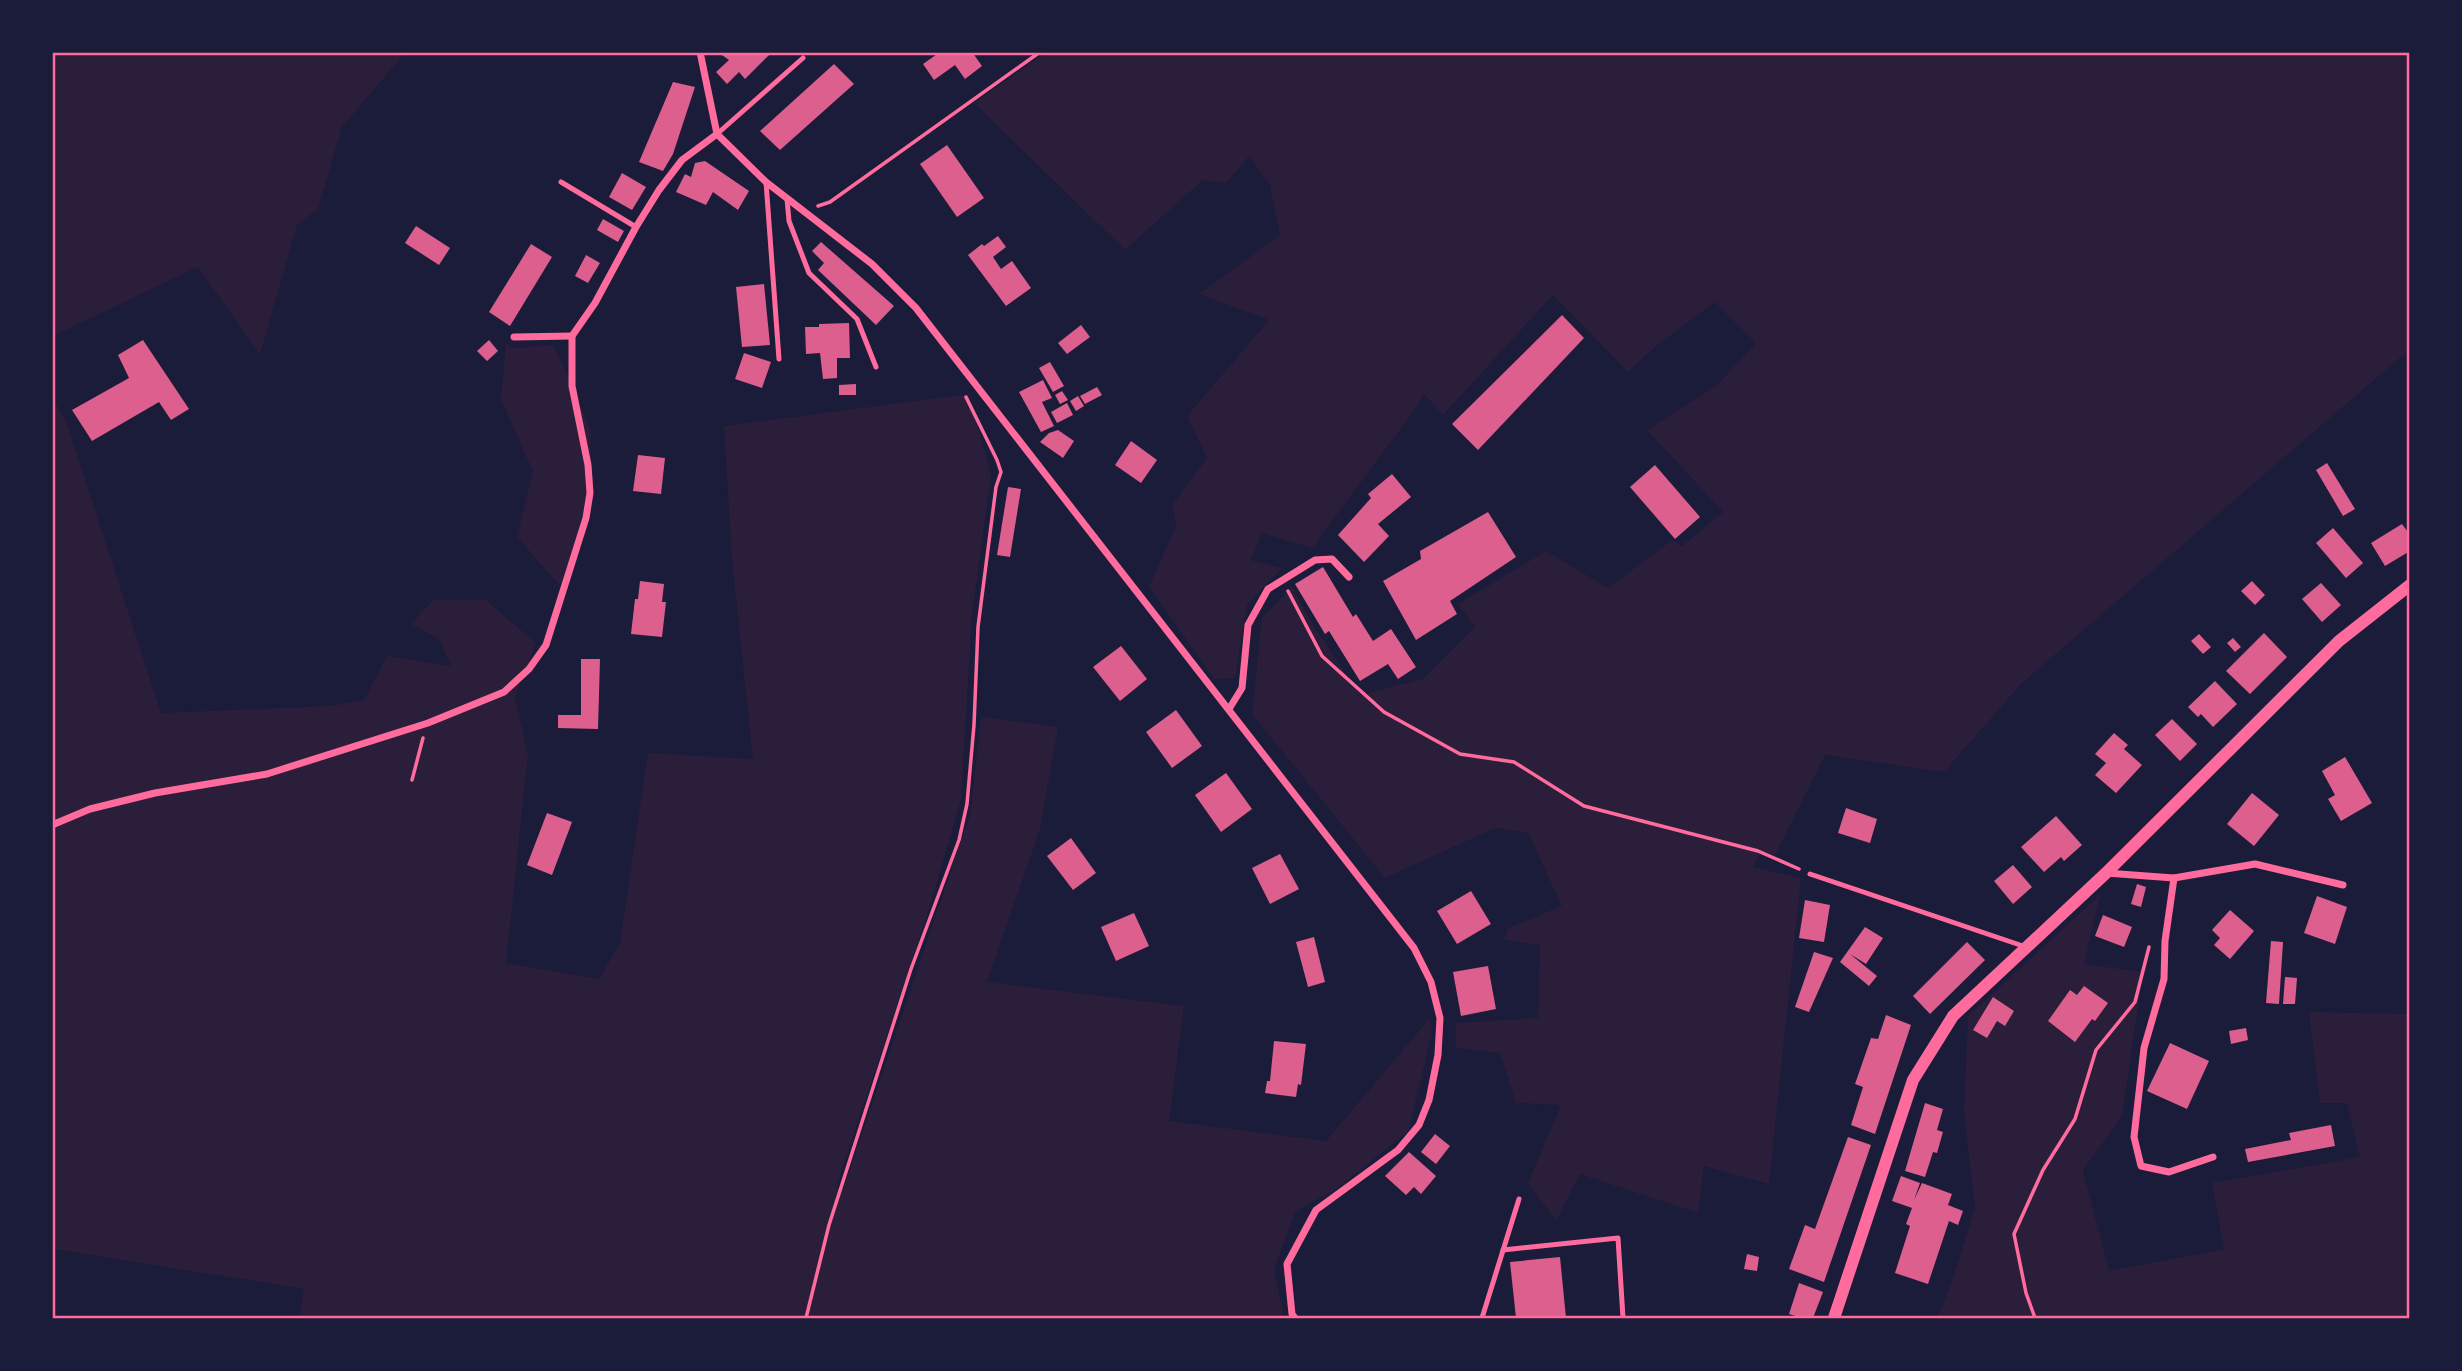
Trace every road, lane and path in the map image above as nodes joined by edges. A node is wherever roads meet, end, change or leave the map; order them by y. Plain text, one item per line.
1 (700, 52) edge
2 (1040, 52) edge
3 (803, 58) dead end
4 (717, 134) junction
5 (561, 182) dead end
6 (766, 182) junction
7 (788, 199) junction
8 (803, 212) junction
9 (636, 227) junction
10 (572, 336) junction
11 (514, 337) dead end
12 (779, 359) dead end
13 (876, 367) dead end
14 (962, 367) junction
15 (1349, 577) dead end
16 (1282, 580) junction
17 (2410, 585) edge
18 (1229, 709) junction
19 (428, 723) junction
20 (412, 780) dead end
21 (52, 825) edge
22 (2106, 873) junction
23 (1810, 874) joint
24 (2174, 878) junction
25 (2343, 885) dead end
26 (2151, 940) dead end
27 (2026, 947) junction
28 (2213, 1157) dead end
29 (1519, 1199) dead end
30 (1503, 1250) junction
31 (806, 1318) edge
32 (1295, 1318) edge
33 (1482, 1318) edge
34 (1623, 1318) edge
35 (1834, 1318) edge
36 (2035, 1318) edge

1 - 4 street
2 - 8 path
3 - 4 lane
4 - 6 street
4 - 9 street
5 - 9 lane
6 - 7 street
6 - 12 lane
7 - 8 street
7 - 13 lane
8 - 14 street
9 - 10 street
10 - 11 street
10 - 19 street
14 - 18 street
14 - 31 path
15 - 16 street
16 - 18 street
16 - 23 path
17 - 22 street
18 - 32 street
19 - 20 path
19 - 21 street
22 - 24 street
22 - 27 street
23 - 27 lane
24 - 25 street
24 - 28 street
26 - 36 path
27 - 35 street
29 - 30 lane
30 - 33 lane
30 - 34 lane

